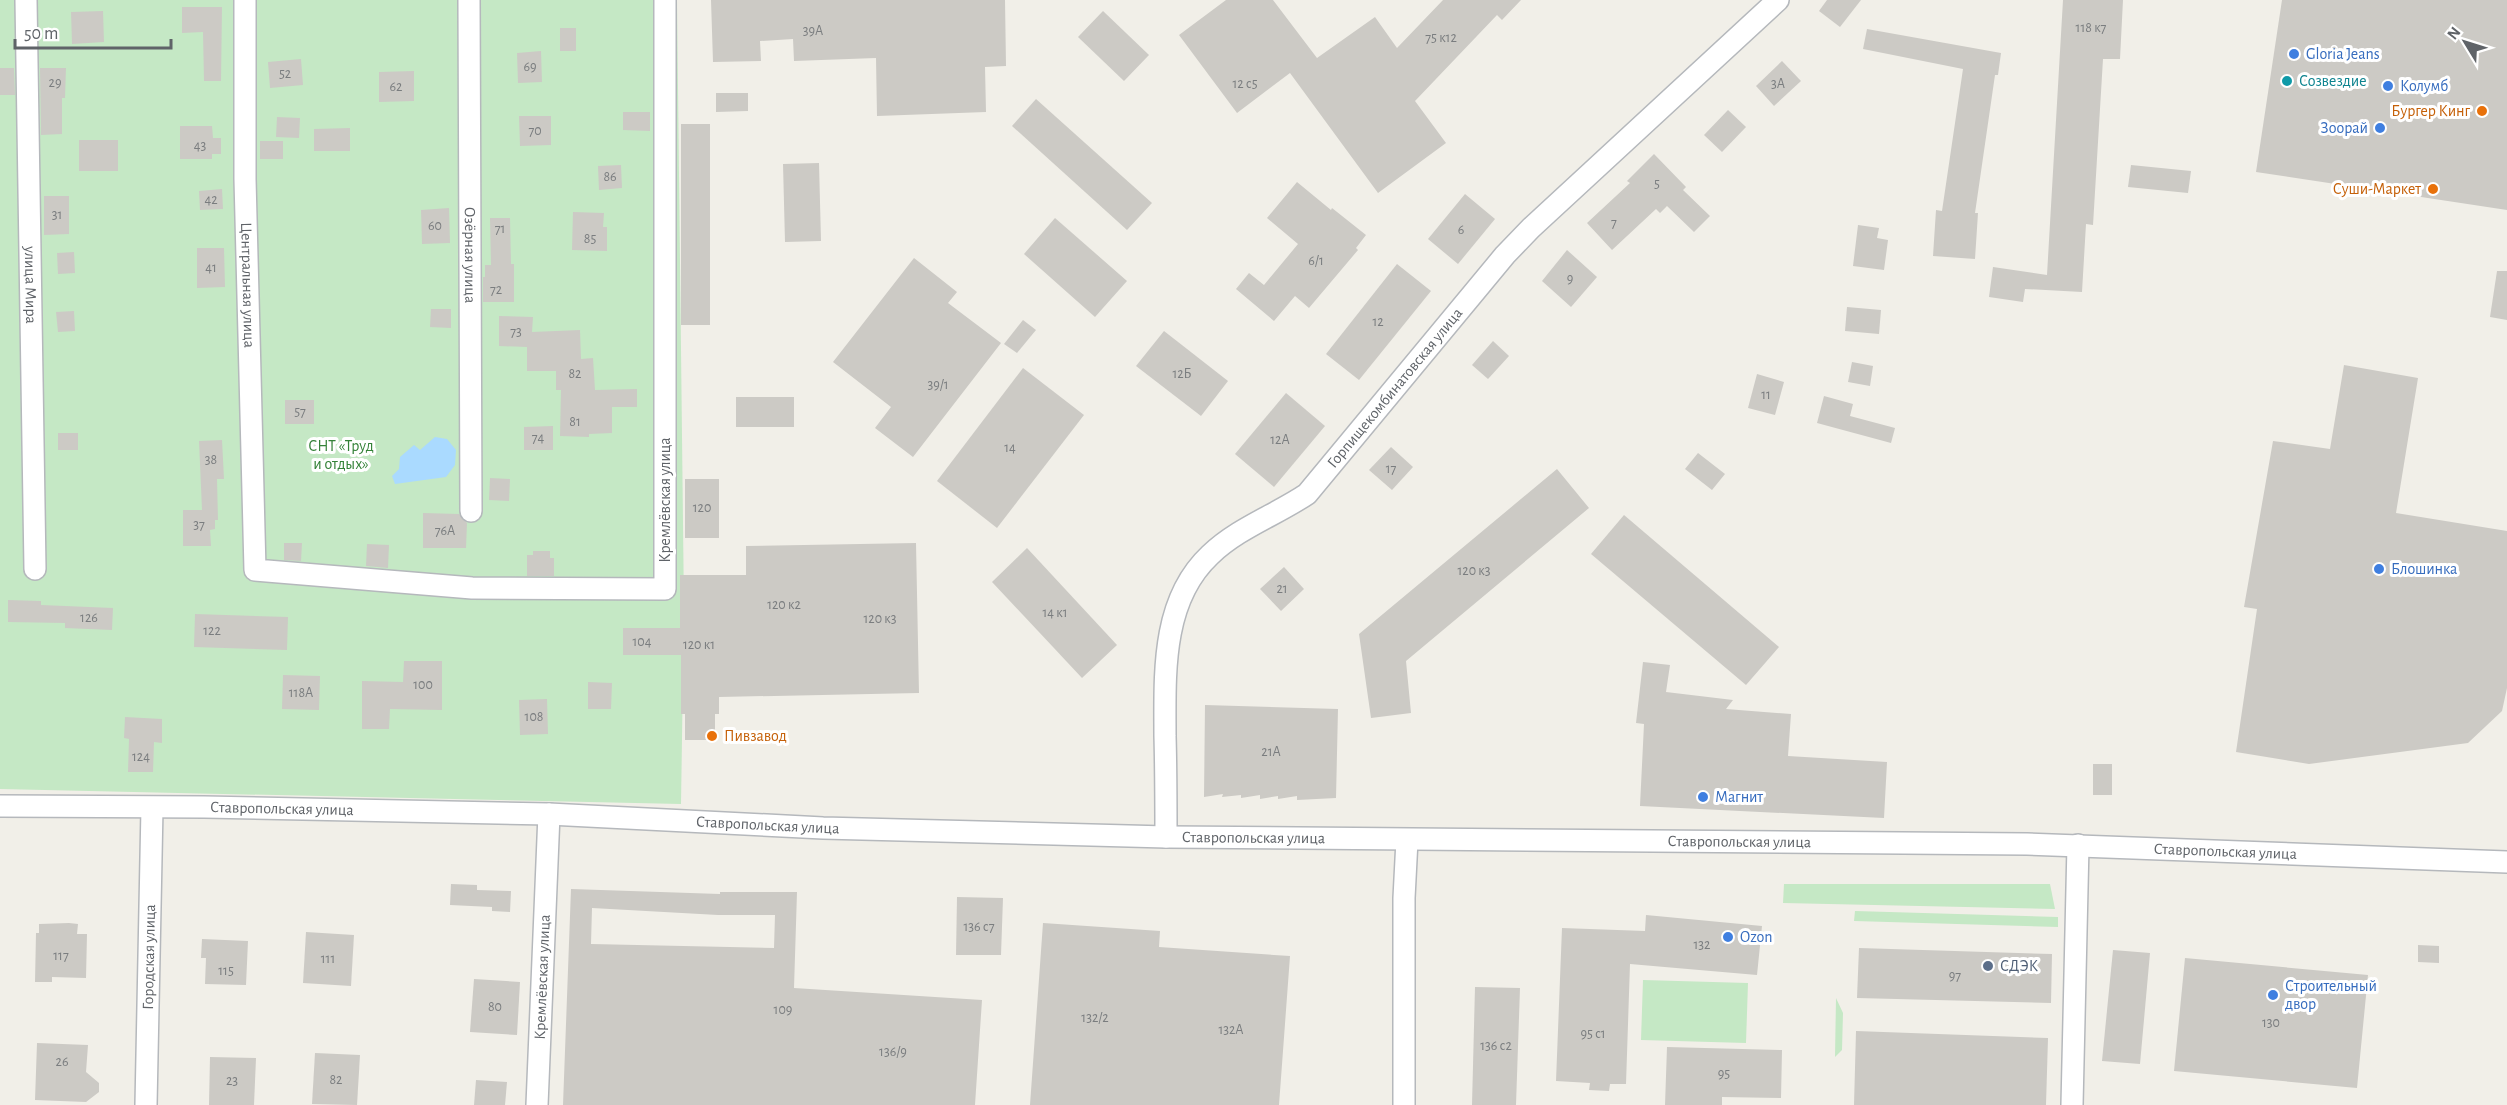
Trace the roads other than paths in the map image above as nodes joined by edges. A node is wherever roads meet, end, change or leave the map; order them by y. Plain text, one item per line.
1 (26, 0) edge
2 (245, 0) edge
3 (469, 0) edge
4 (665, 0) edge
5 (1778, 0) edge
6 (471, 511) dead end
7 (35, 569) dead end
8 (255, 570) joint
9 (0, 806) edge
10 (152, 808) junction
11 (549, 814) junction
12 (1166, 837) junction
13 (1407, 840) junction
14 (2078, 845) junction
15 (2507, 862) edge
16 (146, 1105) edge
17 (537, 1105) edge
18 (1404, 1105) edge
19 (2072, 1105) edge

1 - 7 street, улица Мира
2 - 8 street, Центральная улица
3 - 6 street, Озёрная улица
4 - 8 street, Кремлёвская улица
5 - 12 street, Горпищекомбинатовская улица
9 - 10 street, Ставропольская улица
10 - 11 street, Ставропольская улица
10 - 16 street, Городская улица
11 - 12 street, Ставропольская улица
11 - 17 street, Кремлёвская улица
12 - 13 street, Ставропольская улица
13 - 14 street, Ставропольская улица
13 - 18 street
14 - 15 street, Ставропольская улица
14 - 19 street

